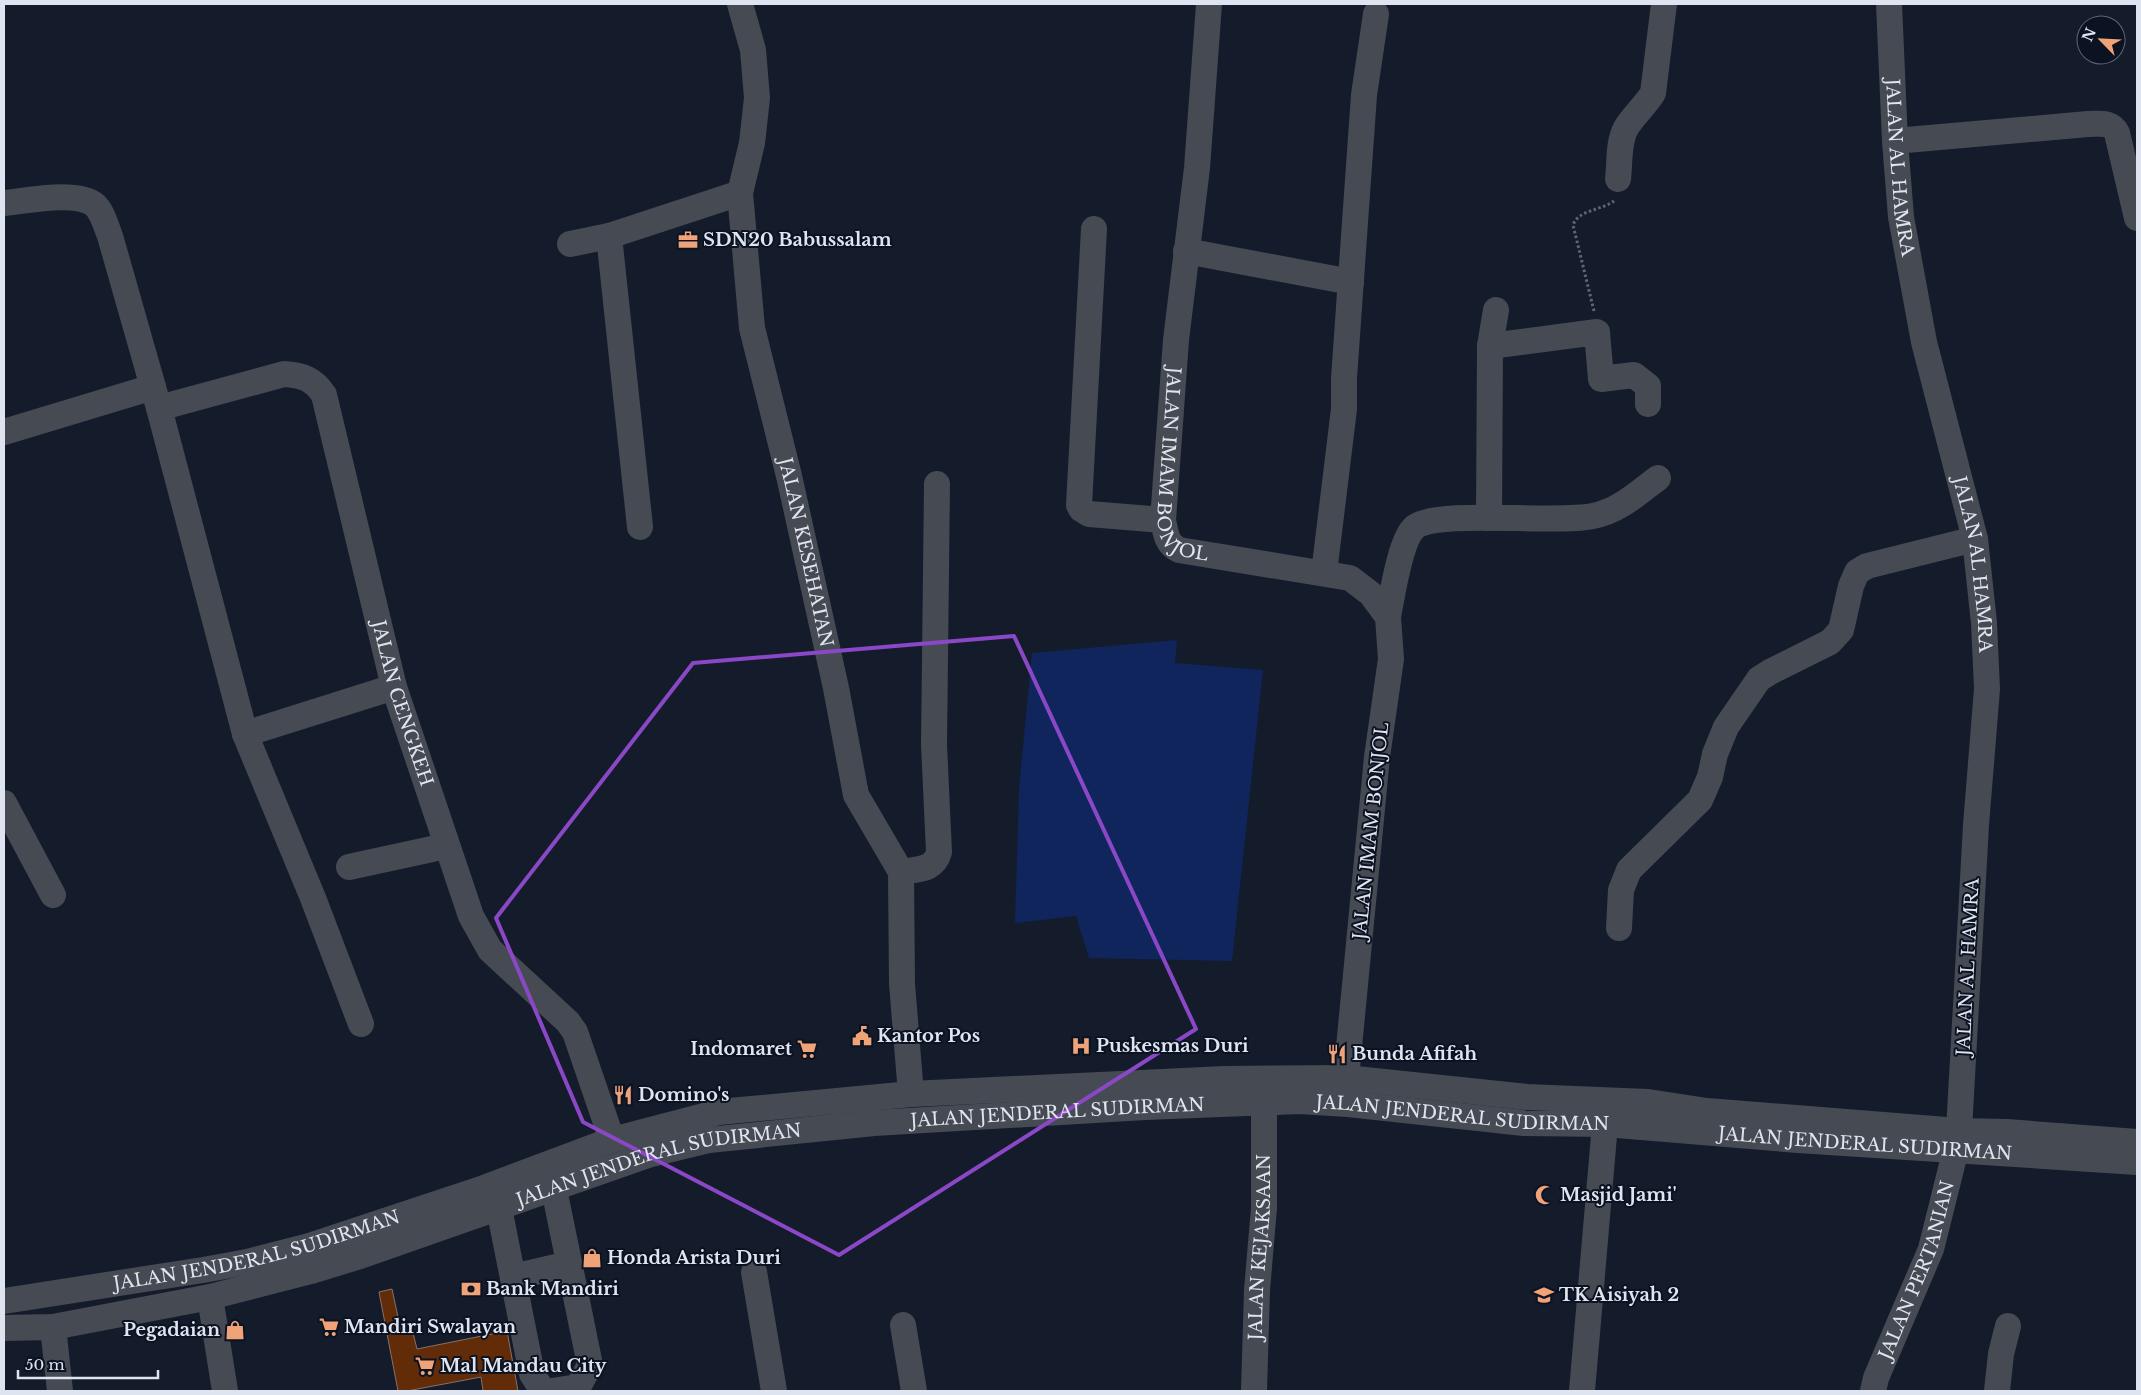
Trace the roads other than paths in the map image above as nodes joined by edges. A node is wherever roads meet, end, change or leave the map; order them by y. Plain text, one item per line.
1 (740, 4) edge
2 (1209, 4) edge
3 (1664, 4) edge
4 (1889, 4) edge
5 (1376, 14) dead end
6 (1895, 141) junction
7 (1618, 179) road end
8 (740, 193) junction
9 (4, 203) edge
10 (2137, 218) edge
11 (1094, 229) dead end
12 (609, 236) junction
13 (570, 244) dead end
14 (1186, 251) junction
15 (1351, 282) junction
16 (1496, 310) dead end
17 (1490, 346) junction
18 (156, 397) junction
19 (1648, 404) dead end
20 (4, 432) edge
21 (1658, 478) dead end
22 (937, 484) dead end
23 (1489, 518) junction
24 (1163, 520) junction
25 (640, 527) dead end
26 (1975, 539) junction
27 (1324, 573) junction
28 (1388, 618) junction
29 (394, 687) junction
30 (245, 734) junction
31 (4, 803) edge
32 (446, 846) junction
33 (349, 867) dead end
34 (901, 872) junction
35 (53, 895) dead end
36 (1620, 928) dead end
37 (361, 1024) dead end
38 (1346, 1078) junction
39 (911, 1094) junction
40 (1527, 1097) junction
41 (801, 1104) junction
42 (1264, 1104) junction
43 (1524, 1122) junction
44 (1605, 1124) junction
45 (802, 1130) junction
46 (612, 1140) junction
47 (1957, 1140) junction
48 (2137, 1142) edge
49 (2137, 1162) edge
50 (554, 1189) junction
51 (499, 1208) junction
52 (569, 1264) junction
53 (754, 1272) dead end
54 (513, 1277) junction
55 (210, 1297) junction
56 (4, 1301) edge
57 (903, 1325) dead end
58 (2008, 1326) dead end
59 (53, 1327) junction
60 (4, 1328) edge
61 (60, 1391) edge
62 (225, 1391) edge
63 (543, 1391) edge
64 (552, 1391) edge
65 (774, 1391) edge
66 (914, 1391) edge
67 (1254, 1391) edge
68 (1582, 1391) edge
69 (1873, 1391) edge
70 (1997, 1391) edge

1 - 8 street, JALAN KESEHATAN
2 - 14 street, JALAN IMAM BONJOL
3 - 7 street
4 - 6 street, JALAN AL HAMRA
5 - 15 street
6 - 10 street
6 - 26 street, JALAN AL HAMRA
8 - 12 street
8 - 34 street, JALAN KESEHATAN
9 - 18 street
11 - 24 street
12 - 13 street
12 - 25 street
14 - 15 street
14 - 24 street, JALAN IMAM BONJOL
15 - 27 street
16 - 17 street
17 - 19 street
17 - 23 street
18 - 20 street, JALAN CENGKEH
18 - 29 street, JALAN CENGKEH
18 - 30 street
21 - 23 street
22 - 34 street
23 - 28 street
24 - 27 street, JALAN IMAM BONJOL
26 - 36 street
26 - 47 street, JALAN AL HAMRA
27 - 28 street, JALAN IMAM BONJOL
28 - 38 street, JALAN IMAM BONJOL
29 - 30 street
29 - 32 street, JALAN CENGKEH
30 - 37 street
31 - 35 street
32 - 33 street
32 - 46 street, JALAN CENGKEH
34 - 39 street, JALAN KESEHATAN
38 - 39 street, JALAN JENDERAL SUDIRMAN
38 - 40 street, JALAN JENDERAL SUDIRMAN
39 - 41 street, JALAN JENDERAL SUDIRMAN
40 - 43 street
40 - 47 street, JALAN JENDERAL SUDIRMAN
41 - 45 street
41 - 46 street, JALAN JENDERAL SUDIRMAN
42 - 43 street, JALAN JENDERAL SUDIRMAN
42 - 45 street, JALAN JENDERAL SUDIRMAN
42 - 67 street, JALAN KEJAKSAAN
43 - 44 street, JALAN JENDERAL SUDIRMAN
44 - 47 street, JALAN JENDERAL SUDIRMAN
44 - 68 street
45 - 50 street, JALAN JENDERAL SUDIRMAN
46 - 56 street, JALAN JENDERAL SUDIRMAN
47 - 48 street, JALAN JENDERAL SUDIRMAN
47 - 49 street, JALAN JENDERAL SUDIRMAN
47 - 69 street, JALAN PERTANIAN
50 - 51 street, JALAN JENDERAL SUDIRMAN
50 - 52 street
51 - 54 street
51 - 55 street, JALAN JENDERAL SUDIRMAN
52 - 54 street
52 - 64 street
53 - 65 street
54 - 63 street
55 - 59 street, JALAN JENDERAL SUDIRMAN
55 - 62 street
57 - 66 street
58 - 70 street
59 - 60 street, JALAN JENDERAL SUDIRMAN
59 - 61 street

